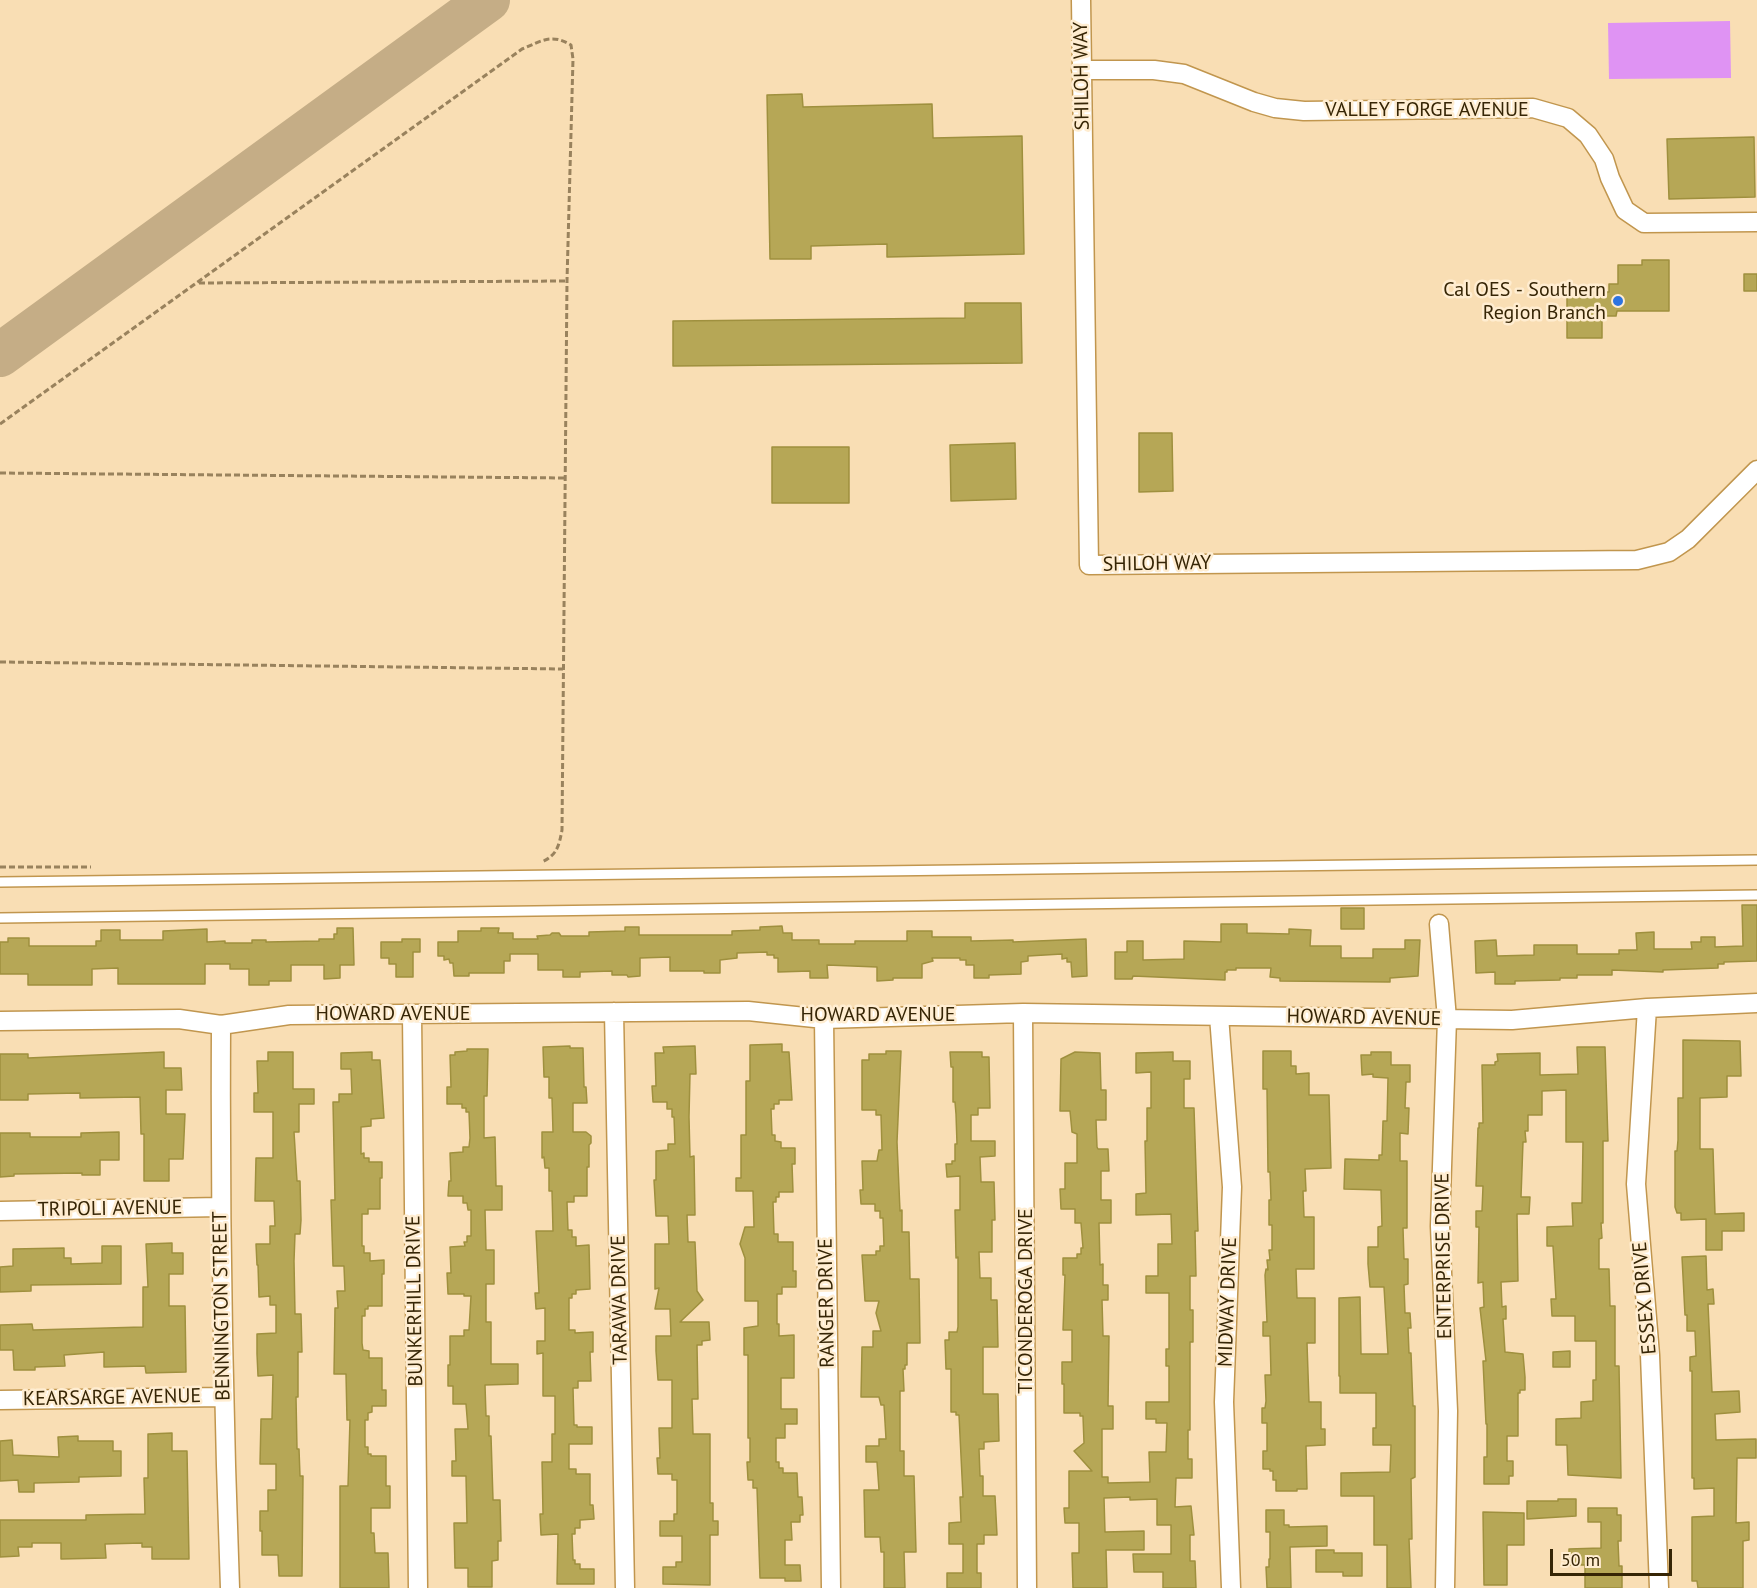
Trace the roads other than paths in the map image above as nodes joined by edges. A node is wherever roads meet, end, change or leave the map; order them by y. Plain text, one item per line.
1 (1081, 0) edge
2 (1081, 70) junction
3 (1757, 222) edge
4 (1757, 470) edge
5 (1757, 860) edge
6 (0, 882) edge
7 (1757, 895) edge
8 (0, 918) edge
9 (1439, 924) dead end
10 (1757, 1003) edge
11 (1647, 1008) junction
12 (614, 1012) junction
13 (1023, 1013) junction
14 (411, 1014) junction
15 (1219, 1016) junction
16 (824, 1018) junction
17 (1447, 1019) junction
18 (0, 1021) edge
19 (221, 1025) junction
20 (220, 1207) junction
21 (0, 1211) edge
22 (223, 1397) junction
23 (0, 1400) edge
24 (230, 1588) edge
25 (418, 1588) edge
26 (625, 1588) edge
27 (831, 1588) edge
28 (1027, 1588) edge
29 (1231, 1588) edge
30 (1445, 1588) edge
31 (1659, 1588) edge

1 - 2 street, SHILOH WAY
2 - 3 street, VALLEY FORGE AVENUE
2 - 4 street, SHILOH WAY
5 - 6 lane
7 - 8 lane
9 - 17 street, ENTERPRISE DRIVE
10 - 11 street, HOWARD AVENUE
11 - 17 street, HOWARD AVENUE
11 - 31 street, ESSEX DRIVE
12 - 14 street, HOWARD AVENUE
12 - 16 street, HOWARD AVENUE
12 - 26 street, TARAWA DRIVE
13 - 15 street, HOWARD AVENUE
13 - 16 street, HOWARD AVENUE
13 - 28 street, TICONDEROGA DRIVE
14 - 19 street, HOWARD AVENUE
14 - 25 street, BUNKERHILL DRIVE
15 - 17 street, HOWARD AVENUE
15 - 29 street, MIDWAY DRIVE
16 - 27 street, RANGER DRIVE
17 - 30 street, ENTERPRISE DRIVE
18 - 19 street, HOWARD AVENUE
19 - 20 street, BENNINGTON STREET
20 - 21 street, TRIPOLI AVENUE
20 - 22 street, BENNINGTON STREET
22 - 23 street, KEARSARGE AVENUE
22 - 24 street, BENNINGTON STREET

